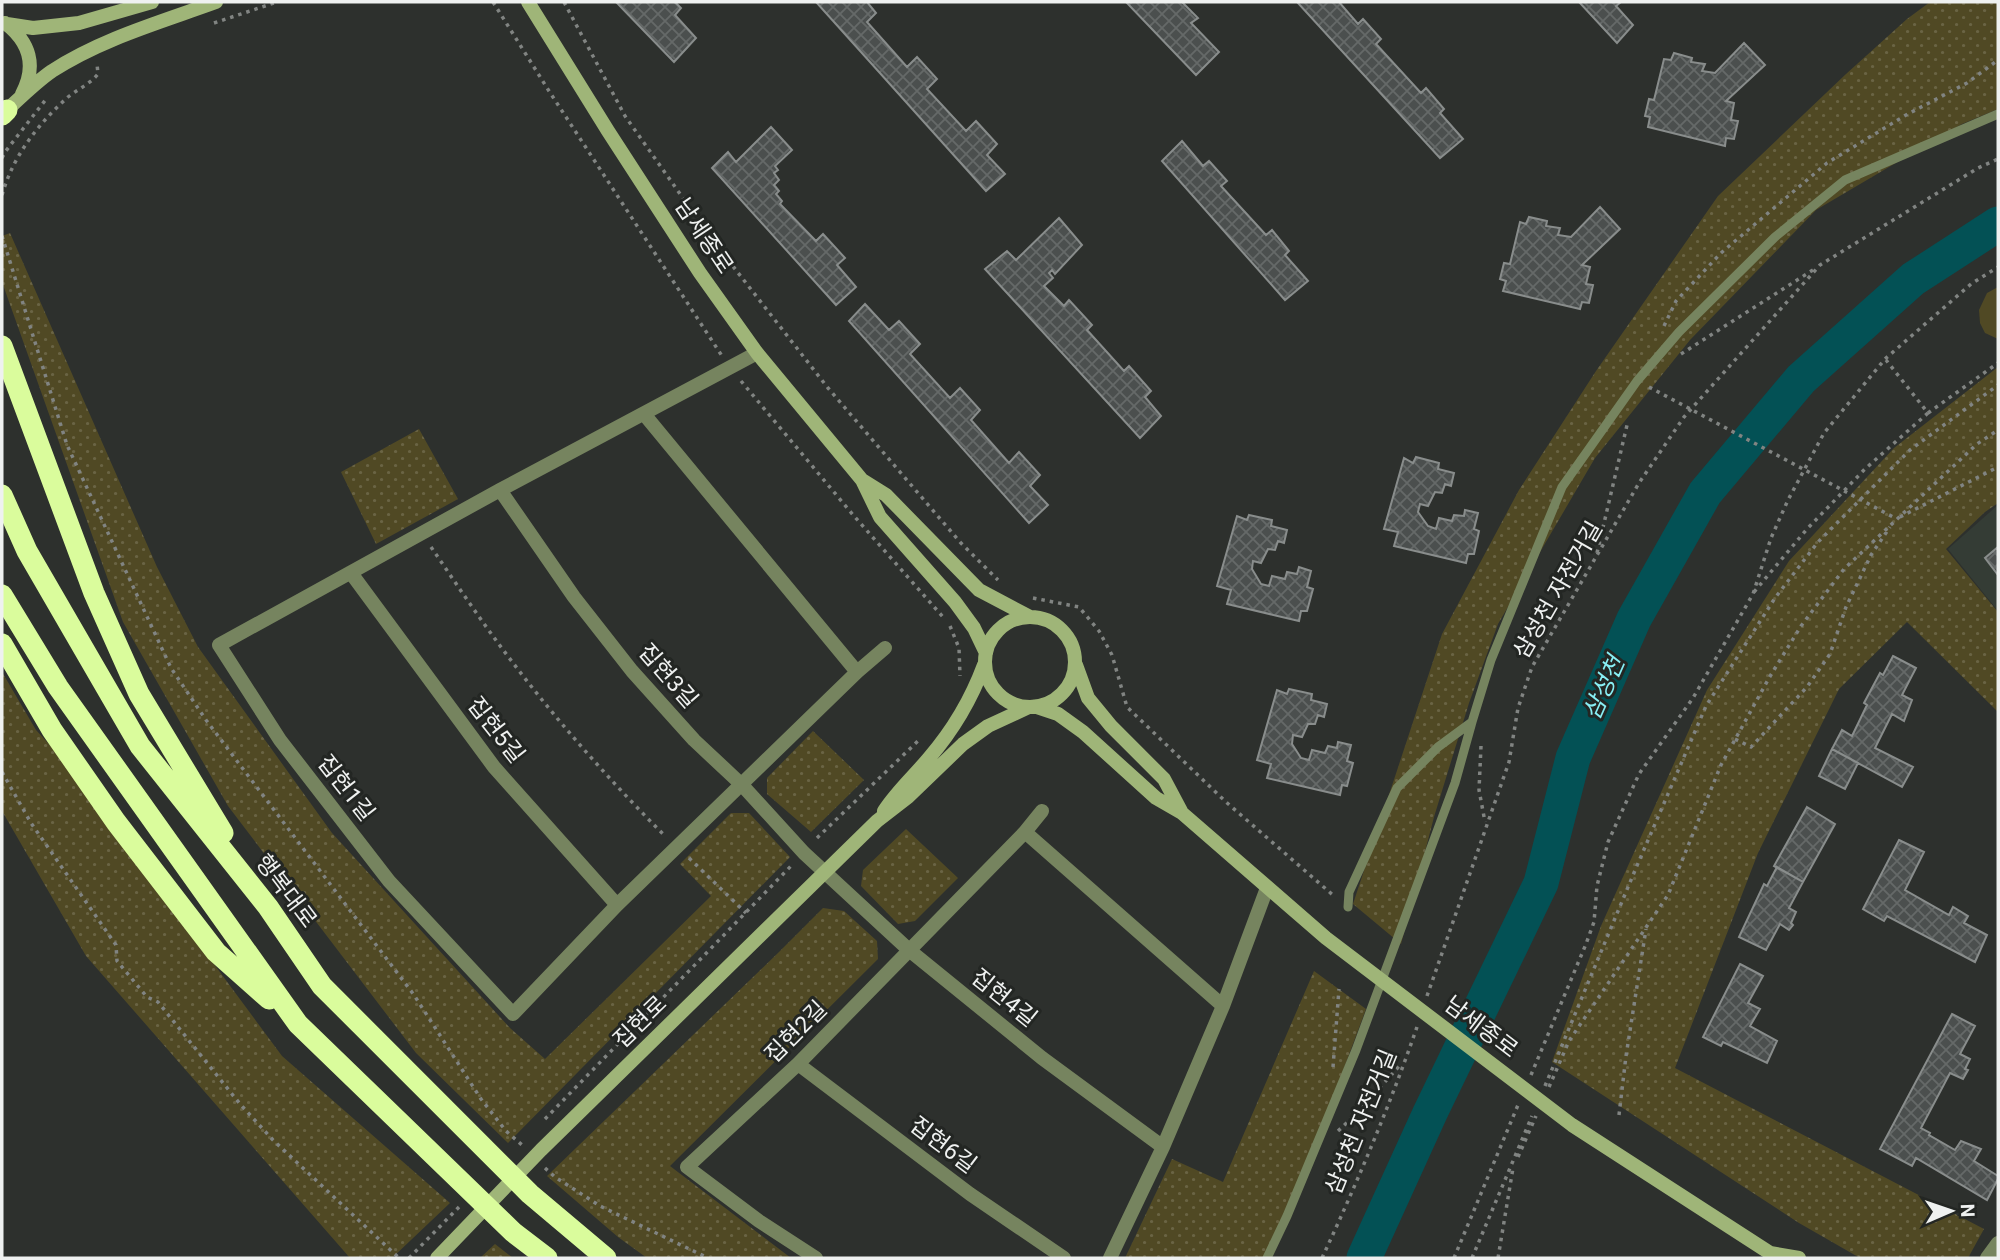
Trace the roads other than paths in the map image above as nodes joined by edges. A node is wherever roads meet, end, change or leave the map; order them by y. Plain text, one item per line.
1 (152, 2) edge
2 (216, 2) edge
3 (528, 2) edge
4 (4, 22) edge
5 (7, 109) edge
6 (1998, 114) edge
7 (2, 345) edge
8 (757, 353) junction
9 (644, 414) junction
10 (862, 480) junction
11 (500, 490) junction
12 (2, 495) edge
13 (351, 573) junction
14 (2, 595) edge
15 (1030, 617) junction
16 (2, 644) edge
17 (885, 648) dead end
18 (985, 658) junction
19 (1075, 664) junction
20 (857, 672) junction
21 (1033, 707) junction
22 (1472, 722) junction
23 (742, 785) junction
24 (1042, 811) dead end
25 (1182, 813) junction
26 (877, 821) junction
27 (1025, 832) junction
28 (824, 872) junction
29 (1267, 888) junction
30 (617, 905) junction
31 (268, 907) junction
32 (1348, 907) road end
33 (909, 950) junction
34 (1223, 1006) junction
35 (298, 1024) junction
36 (798, 1064) junction
37 (1163, 1147) junction
38 (1998, 1243) edge
39 (1771, 1256) edge
40 (437, 1258) edge
41 (547, 1258) edge
42 (606, 1258) edge
43 (816, 1258) edge
44 (1064, 1258) edge
45 (1110, 1258) edge
46 (1267, 1258) edge
47 (1799, 1258) edge
48 (1987, 1258) edge

1 - 4 street
2 - 5 street
3 - 8 street, 남세종로
4 - 5 street
6 - 22 lane
7 - 31 highway
8 - 9 street, 집현1길
8 - 10 street, 남세종로
9 - 11 street, 집현1길
9 - 20 street
10 - 15 street, 남세종로
10 - 18 street, 남세종로
11 - 13 street, 집현1길
11 - 23 street, 집현3길
12 - 31 highway, 행복대로
13 - 30 street, 집현5길
13 - 30 street, 집현1길
14 - 35 highway
15 - 18 street
15 - 19 street
16 - 35 highway
17 - 20 street, 집현1길
18 - 21 street
18 - 26 street, 집현로
19 - 21 street
19 - 25 street, 남세종로
20 - 23 street, 집현1길
21 - 25 street, 남세종로
21 - 26 street, 집현로
22 - 32 lane
22 - 46 lane
23 - 28 street, 집현3길
23 - 30 street, 집현1길
24 - 27 street, 집현2길
25 - 29 street, 남세종로
26 - 28 street, 집현로
27 - 33 street, 집현2길
27 - 34 street
28 - 33 street, 집현4길
28 - 40 street, 집현로
29 - 34 street
29 - 39 street, 남세종로
31 - 42 highway, 행복대로
33 - 36 street, 집현2길
33 - 37 street, 집현4길
34 - 37 street
35 - 41 highway
36 - 43 street, 집현2길
36 - 44 street, 집현6길
37 - 45 street
38 - 48 street
39 - 47 street, 남세종로

